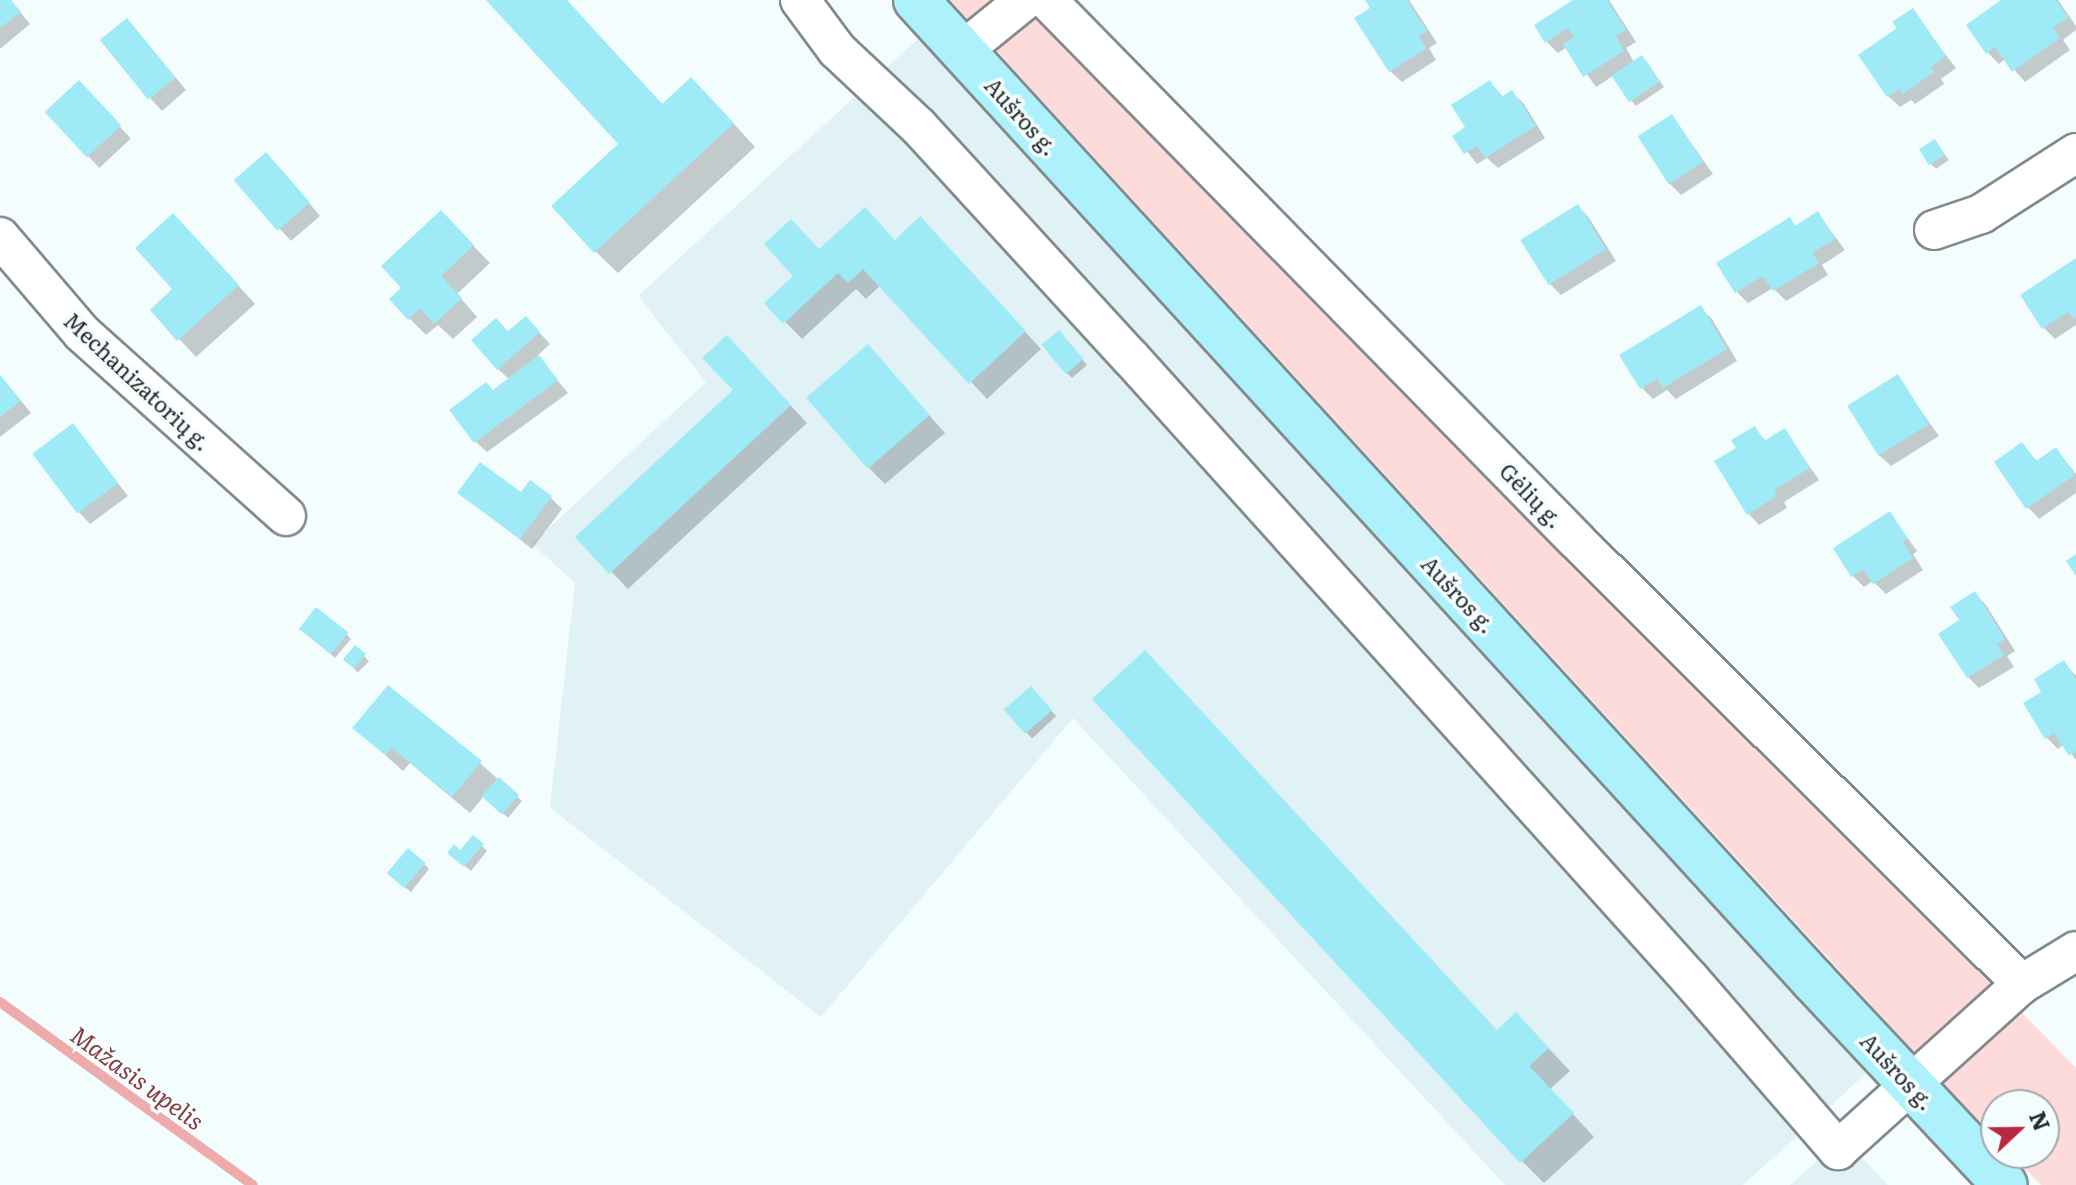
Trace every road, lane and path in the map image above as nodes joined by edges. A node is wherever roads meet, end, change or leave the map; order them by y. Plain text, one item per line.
1 (800, 0) edge
2 (916, 0) edge
3 (1025, 0) edge
4 (1047, 0) edge
5 (962, 51) junction
6 (2076, 153) edge
7 (1934, 230) dead end
8 (0, 237) edge
9 (286, 516) dead end
10 (2076, 951) edge
11 (2022, 984) junction
12 (1911, 1085) junction
13 (2005, 1185) edge

1 - 12 street
2 - 5 main road, Aušros g.
3 - 5 street
4 - 11 street, Gėlių g.
5 - 12 main road, Aušros g.
6 - 7 street
8 - 9 street, Mechanizatorių g.
10 - 11 street
11 - 12 street
12 - 13 main road, Aušros g.

